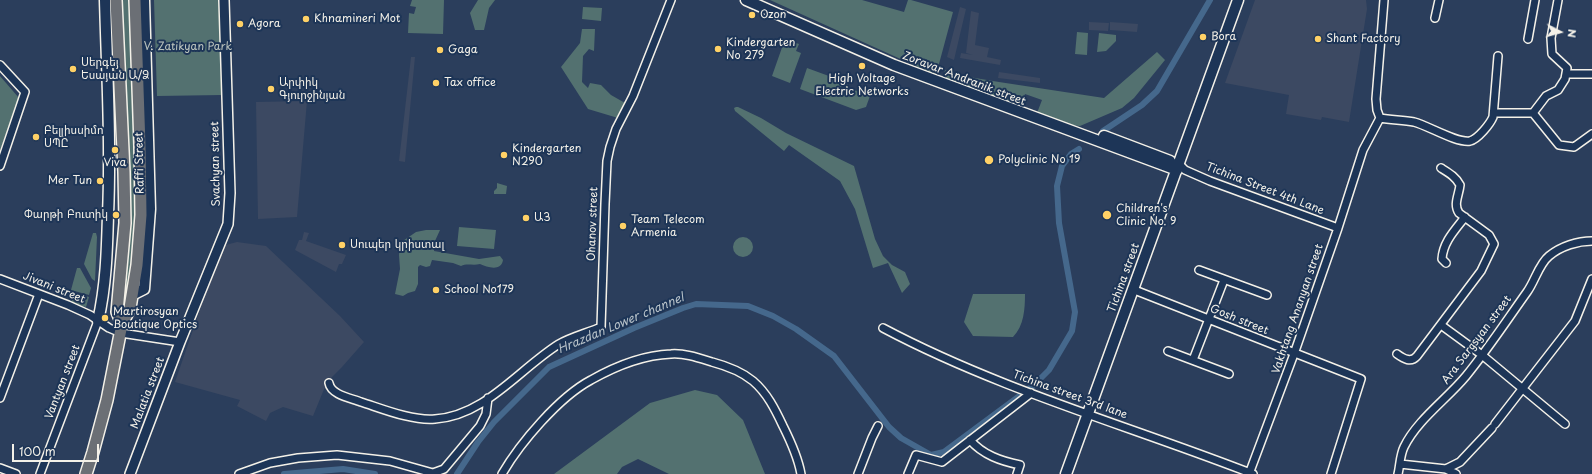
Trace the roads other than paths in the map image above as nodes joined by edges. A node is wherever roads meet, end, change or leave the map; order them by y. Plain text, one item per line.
1 (105, 0) edge
2 (116, 0) edge
3 (135, 0) edge
4 (144, 0) edge
5 (224, 0) edge
6 (671, 0) edge
7 (746, 0) edge
8 (1238, 0) edge
9 (1384, 0) edge
10 (1439, 0) edge
11 (1535, 0) edge
12 (1558, 0) edge
13 (767, 5) edge
14 (1435, 18) dead end
15 (1528, 38) dead end
16 (1498, 56) dead end
17 (0, 65) edge
18 (1566, 74) junction
19 (1592, 74) edge
20 (1494, 113) junction
21 (1533, 113) junction
22 (1380, 118) junction
23 (1592, 134) edge
24 (0, 166) edge
25 (1180, 168) junction
26 (1442, 168) dead end
27 (1465, 217) junction
28 (1338, 228) junction
29 (1592, 241) edge
30 (1446, 263) dead end
31 (1199, 270) dead end
32 (0, 279) edge
33 (1592, 279) edge
34 (1224, 280) junction
35 (1132, 289) junction
36 (39, 294) junction
37 (132, 295) junction
38 (1267, 295) dead end
39 (1208, 319) junction
40 (98, 321) junction
41 (1441, 325) junction
42 (121, 328) junction
43 (883, 328) dead end
44 (180, 342) junction
45 (1168, 351) dead end
46 (1294, 354) junction
47 (1397, 354) dead end
48 (1482, 355) junction
49 (1193, 360) junction
50 (1229, 374) dead end
51 (329, 383) dead end
52 (1523, 388) junction
53 (1031, 393) junction
54 (0, 398) edge
55 (488, 398) junction
56 (1088, 413) junction
57 (1565, 424) dead end
58 (878, 426) dead end
59 (970, 440) junction
60 (1400, 464) junction
61 (0, 468) edge
62 (1446, 469) junction
63 (16, 474) edge
64 (40, 474) edge
65 (86, 474) edge
66 (130, 474) edge
67 (239, 474) edge
68 (502, 474) edge
69 (801, 474) edge
70 (858, 474) edge
71 (908, 474) edge
72 (1017, 474) edge
73 (1066, 474) edge
74 (1251, 474) edge
75 (1331, 474) edge
76 (1398, 474) edge
77 (1456, 474) edge

1 - 40 main road
2 - 42 main road, Raffi Street
3 - 37 main road, Raffi Street
4 - 37 main road
5 - 44 street, Svachyan street
6 - 55 street, Ohanov street
7 - 13 main road, Zoravar Andranik street
8 - 25 main road, Tichina street
9 - 22 street
10 - 14 street
11 - 15 street
12 - 18 street
13 - 25 main road, Zoravar Andranik street
16 - 20 street
17 - 24 street
18 - 19 street
18 - 21 street
20 - 21 street
20 - 22 street
21 - 23 street
22 - 28 street, Vakhtang Ananyan street
25 - 28 street, Tichina Street 4th Lane
25 - 35 main road, Tichina street
26 - 27 street
27 - 30 street
27 - 41 street
28 - 46 street, Vakhtang Ananyan street
29 - 48 street, Ara Sargsyan street
31 - 34 street
32 - 36 street, Jivani street
33 - 52 street
34 - 38 street
34 - 39 street
35 - 39 street, Gosh street
35 - 56 main road, Tichina street
36 - 40 street, Jivani street
36 - 54 street
37 - 42 main road, Raffi Street
39 - 46 street, Gosh street
39 - 49 street
40 - 42 street, Jivani street
40 - 64 street, Vantyan street
41 - 47 street
41 - 48 street
42 - 44 street
42 - 65 main road, Raffi Street
43 - 53 street, Tichina street 3rd lane
44 - 66 street, Malatia street
45 - 49 street
46 - 74 street, Vakhtang Ananyan street
46 - 75 street, Gosh street
48 - 52 street
48 - 60 street, Ara Sargsyan street
49 - 50 street
51 - 55 street, Ohanov street
52 - 57 street
52 - 62 street
53 - 56 street, Tichina street 3rd lane
53 - 59 street
55 - 67 street
56 - 73 main road, Tichina street
56 - 74 street, Tichina street 3rd lane
58 - 70 street
59 - 71 street
59 - 72 street
60 - 62 street
60 - 76 street, Ara Sargsyan street
61 - 63 street
62 - 77 street
68 - 69 street

